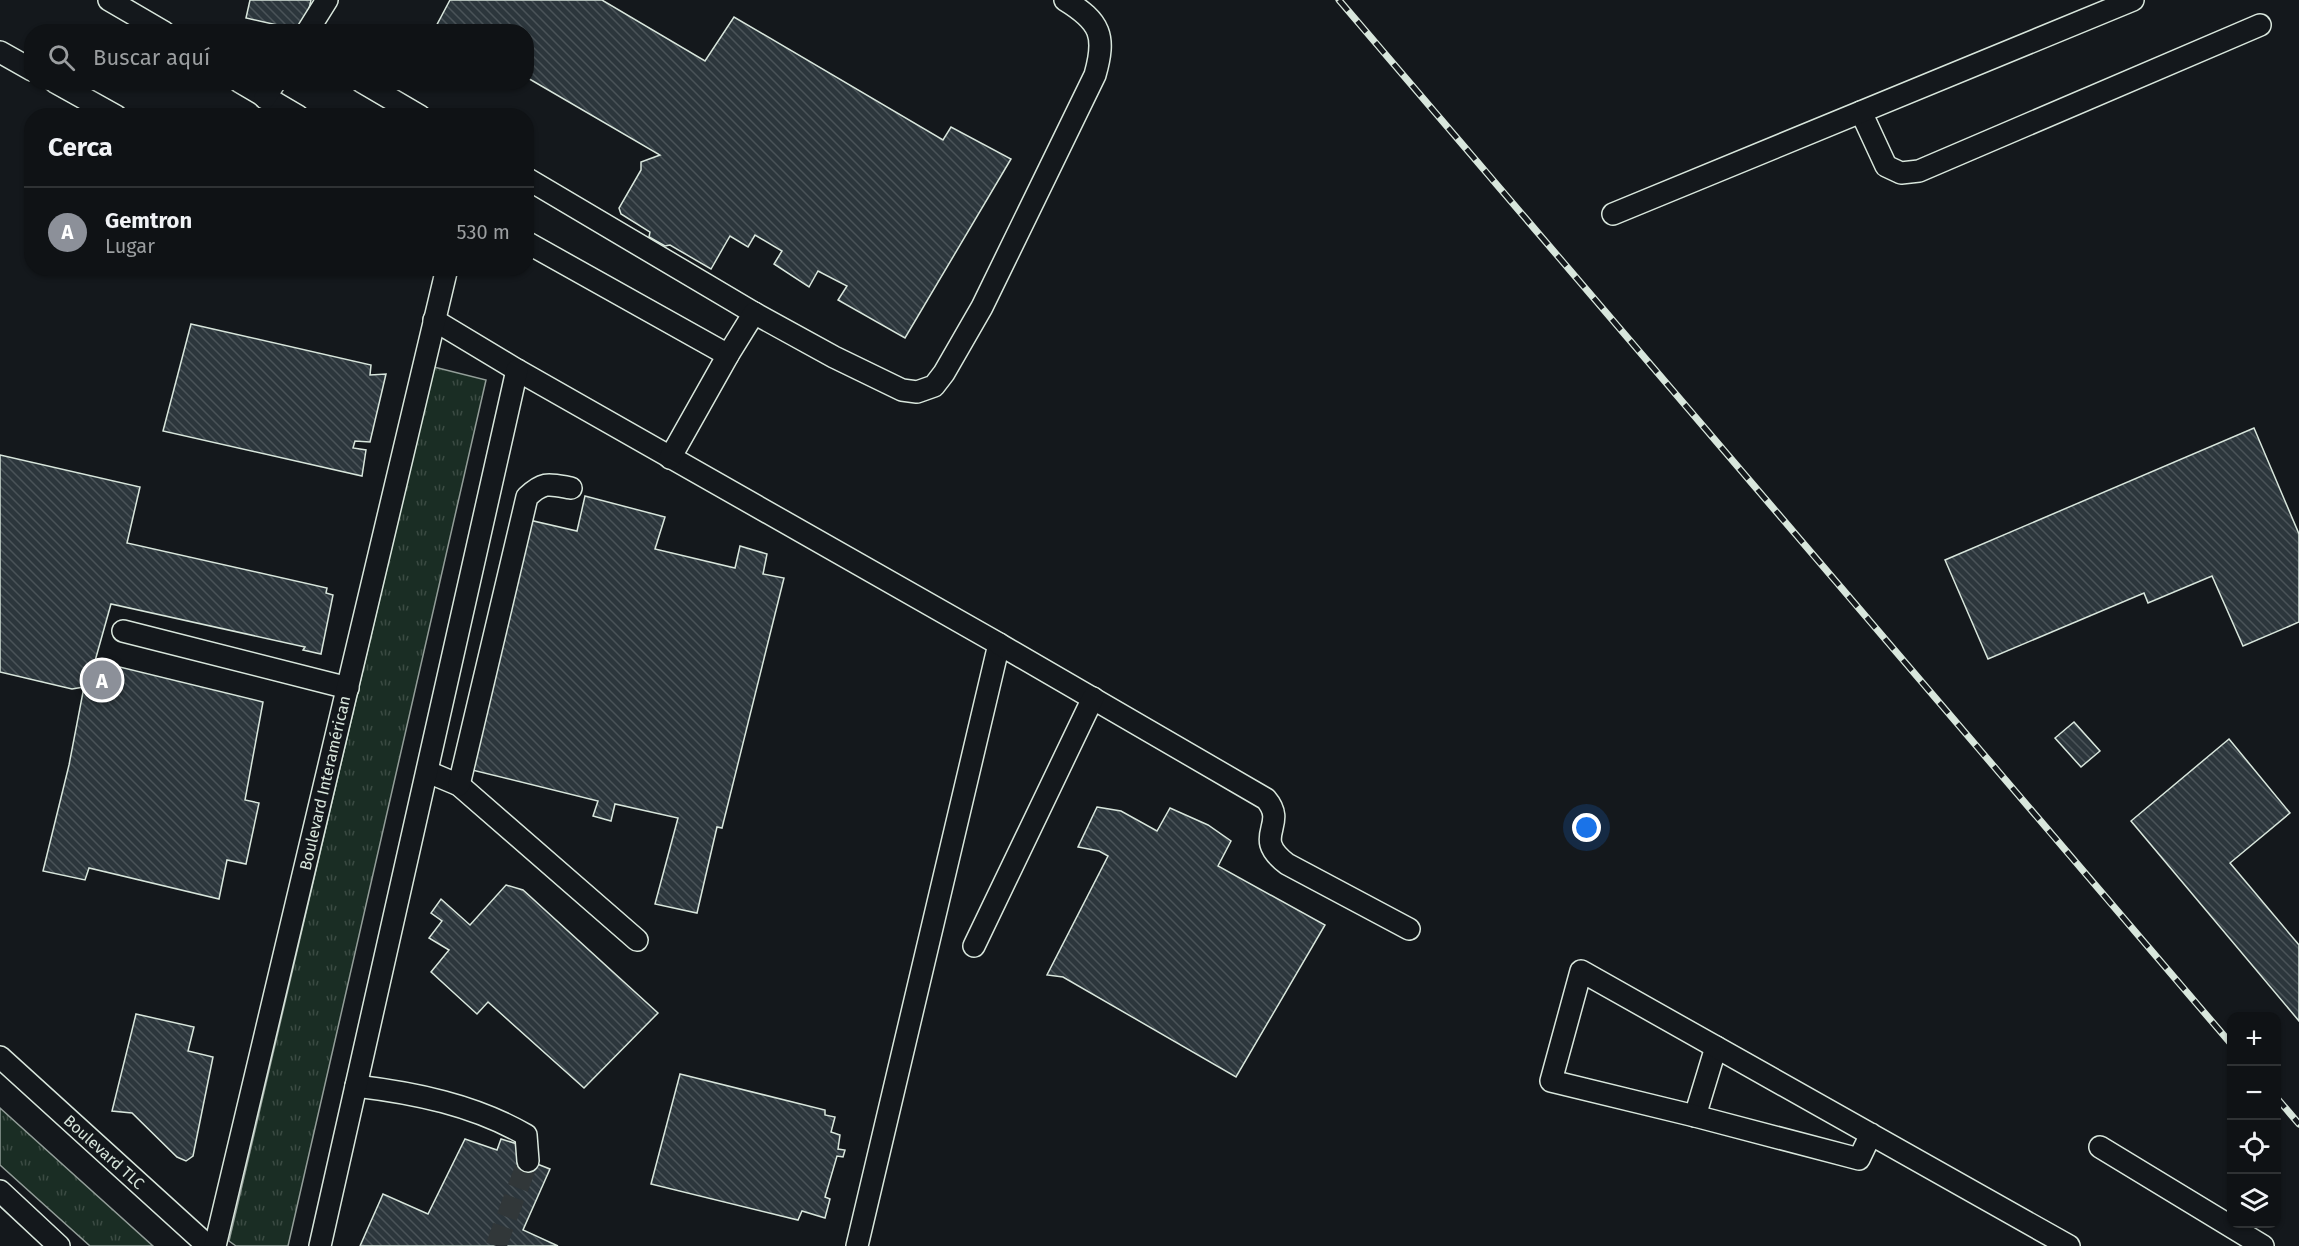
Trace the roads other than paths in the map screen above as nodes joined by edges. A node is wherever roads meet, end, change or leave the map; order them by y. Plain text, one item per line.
1 (109, 0) edge
2 (327, 0) edge
3 (1065, 0) edge
4 (2133, 0) edge
5 (150, 24) edge
6 (312, 24) edge
7 (2260, 25) dead end
8 (0, 52) edge
9 (24, 66) edge
10 (69, 90) edge
11 (270, 90) edge
12 (376, 90) edge
13 (102, 108) edge
14 (289, 108) edge
15 (406, 108) edge
16 (1861, 112) junction
17 (534, 183) edge
18 (1613, 214) dead end
19 (534, 246) edge
20 (445, 276) edge
21 (754, 313) junction
22 (435, 320) junction
23 (728, 355) junction
24 (517, 370) junction
25 (670, 458) junction
26 (571, 488) dead end
27 (123, 631) dead end
28 (999, 644) junction
29 (348, 688) junction
30 (1093, 699) junction
31 (428, 772) junction
32 (459, 785) junction
33 (1409, 929) dead end
34 (637, 940) dead end
35 (974, 946) dead end
36 (1716, 1047) junction
37 (0, 1057) edge
38 (356, 1086) junction
39 (1695, 1116) junction
40 (1871, 1134) junction
41 (2100, 1147) dead end
42 (528, 1161) tunnel mouth
43 (0, 1191) edge
44 (59, 1246) edge
45 (208, 1246) edge
46 (215, 1246) edge
47 (320, 1246) edge
48 (857, 1246) edge
49 (2069, 1246) edge
50 (2264, 1246) edge

1 - 5 street
2 - 6 street
3 - 21 street
4 - 16 street
7 - 16 street
8 - 9 street
10 - 13 street
11 - 14 street
12 - 15 street
16 - 18 street
17 - 21 street
19 - 23 street
20 - 22 street, Boulevard Interamérican
21 - 23 street
22 - 24 street
22 - 29 street, Boulevard Interamérican
23 - 25 street
24 - 25 street
24 - 31 street
25 - 28 street
26 - 32 street
27 - 29 street
28 - 30 street
28 - 48 street
29 - 46 street, Boulevard Interamérican
30 - 33 street
30 - 35 street
31 - 32 street
31 - 38 street
32 - 34 street
36 - 39 street
36 - 39 street
36 - 40 street
37 - 45 street, Boulevard TLC
38 - 42 street
38 - 47 street
39 - 40 street
40 - 49 street
41 - 50 street
43 - 44 street

